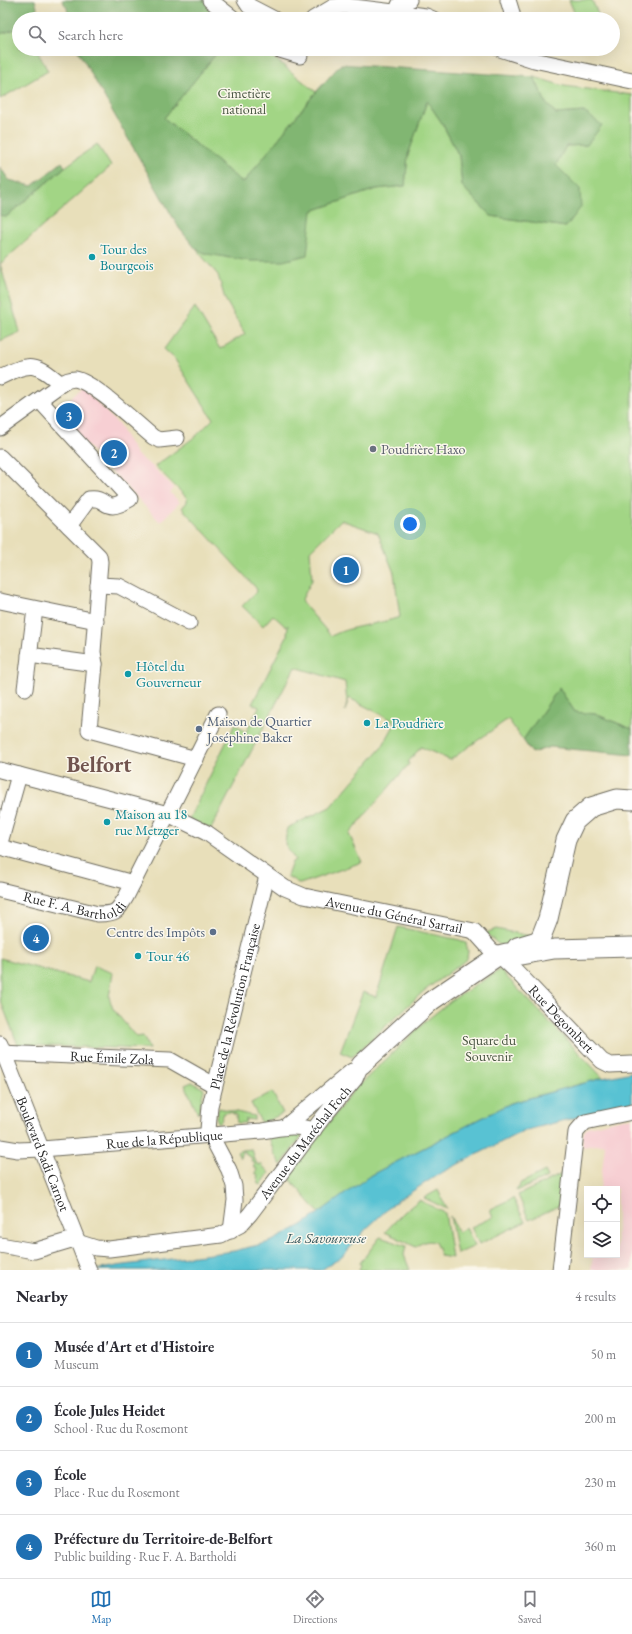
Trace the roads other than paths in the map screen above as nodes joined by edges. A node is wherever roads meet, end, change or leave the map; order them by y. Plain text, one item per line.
1 (210, 0) edge
2 (245, 0) edge
3 (408, 0) edge
4 (508, 0) edge
5 (225, 12) edge
6 (261, 12) edge
7 (325, 12) edge
8 (397, 12) joint
9 (512, 12) edge
10 (522, 56) edge
11 (632, 80) edge
12 (0, 377) edge
13 (61, 384) junction
14 (40, 401) junction
15 (3, 425) edge
16 (177, 438) dead end
17 (0, 457) edge
18 (69, 526) junction
19 (98, 585) junction
20 (0, 601) edge
21 (36, 609) junction
22 (189, 623) dead end
23 (95, 626) junction
24 (30, 655) junction
25 (96, 664) junction
26 (25, 689) dead end
27 (218, 714) dead end
28 (196, 759) junction
29 (0, 770) edge
30 (18, 774) junction
31 (632, 800) edge
32 (168, 814) junction
33 (0, 843) edge
34 (0, 847) edge
35 (267, 876) junction
36 (133, 883) junction
37 (0, 890) edge
38 (548, 919) junction
39 (632, 947) edge
40 (554, 949) junction
41 (503, 954) junction
42 (1, 1050) edge
43 (632, 1064) edge
44 (361, 1065) junction
45 (214, 1085) junction
46 (632, 1112) edge
47 (286, 1126) junction
48 (314, 1130) junction
49 (212, 1136) junction
50 (0, 1147) edge
51 (42, 1149) junction
52 (231, 1232) junction
53 (78, 1242) junction
54 (0, 1245) edge
55 (89, 1270) edge
56 (560, 1270) edge

1 - 5 street
2 - 6 street
3 - 8 street
4 - 9 street
7 - 8 street
10 - 11 street
12 - 13 street
13 - 14 street
13 - 16 street
14 - 15 street
14 - 18 street
17 - 18 street
18 - 19 street
19 - 22 street
19 - 23 street
20 - 21 street
21 - 23 street
21 - 24 street
23 - 25 street
24 - 25 street
24 - 26 street
25 - 28 street
27 - 28 street
28 - 32 street
29 - 30 street, Avenue du Général Sarrail
30 - 32 street, Avenue du Général Sarrail
30 - 33 street
31 - 38 main road, Avenue du Maréchal Foch
32 - 35 street, Avenue du Général Sarrail
32 - 36 street
34 - 36 street
35 - 41 street, Avenue du Général Sarrail
35 - 45 street, Place de la Révolution Française
36 - 37 street, Rue F. A. Bartholdi
38 - 40 street
38 - 41 main road, Avenue du Maréchal Foch
39 - 40 main road
40 - 41 main road
41 - 43 street, Rue Degombert
41 - 44 main road, Avenue du Maréchal Foch
42 - 45 street, Rue Émile Zola
42 - 51 street, Boulevard Sadi Carnot
44 - 47 street, Rue de la République
44 - 48 street, Avenue du Maréchal Foch
45 - 49 street, Place de la Révolution Française
46 - 56 street
47 - 48 street, Rue de la République
47 - 49 street, Rue de la République
48 - 52 street, Avenue du Maréchal Foch
49 - 51 street, Rue de la République
49 - 52 street, Place de la Révolution Française
50 - 51 street, Rue de la République
51 - 53 street, Boulevard Sadi Carnot
52 - 53 street, Avenue du Maréchal Foch
53 - 54 street
53 - 55 street, Boulevard Sadi Carnot

